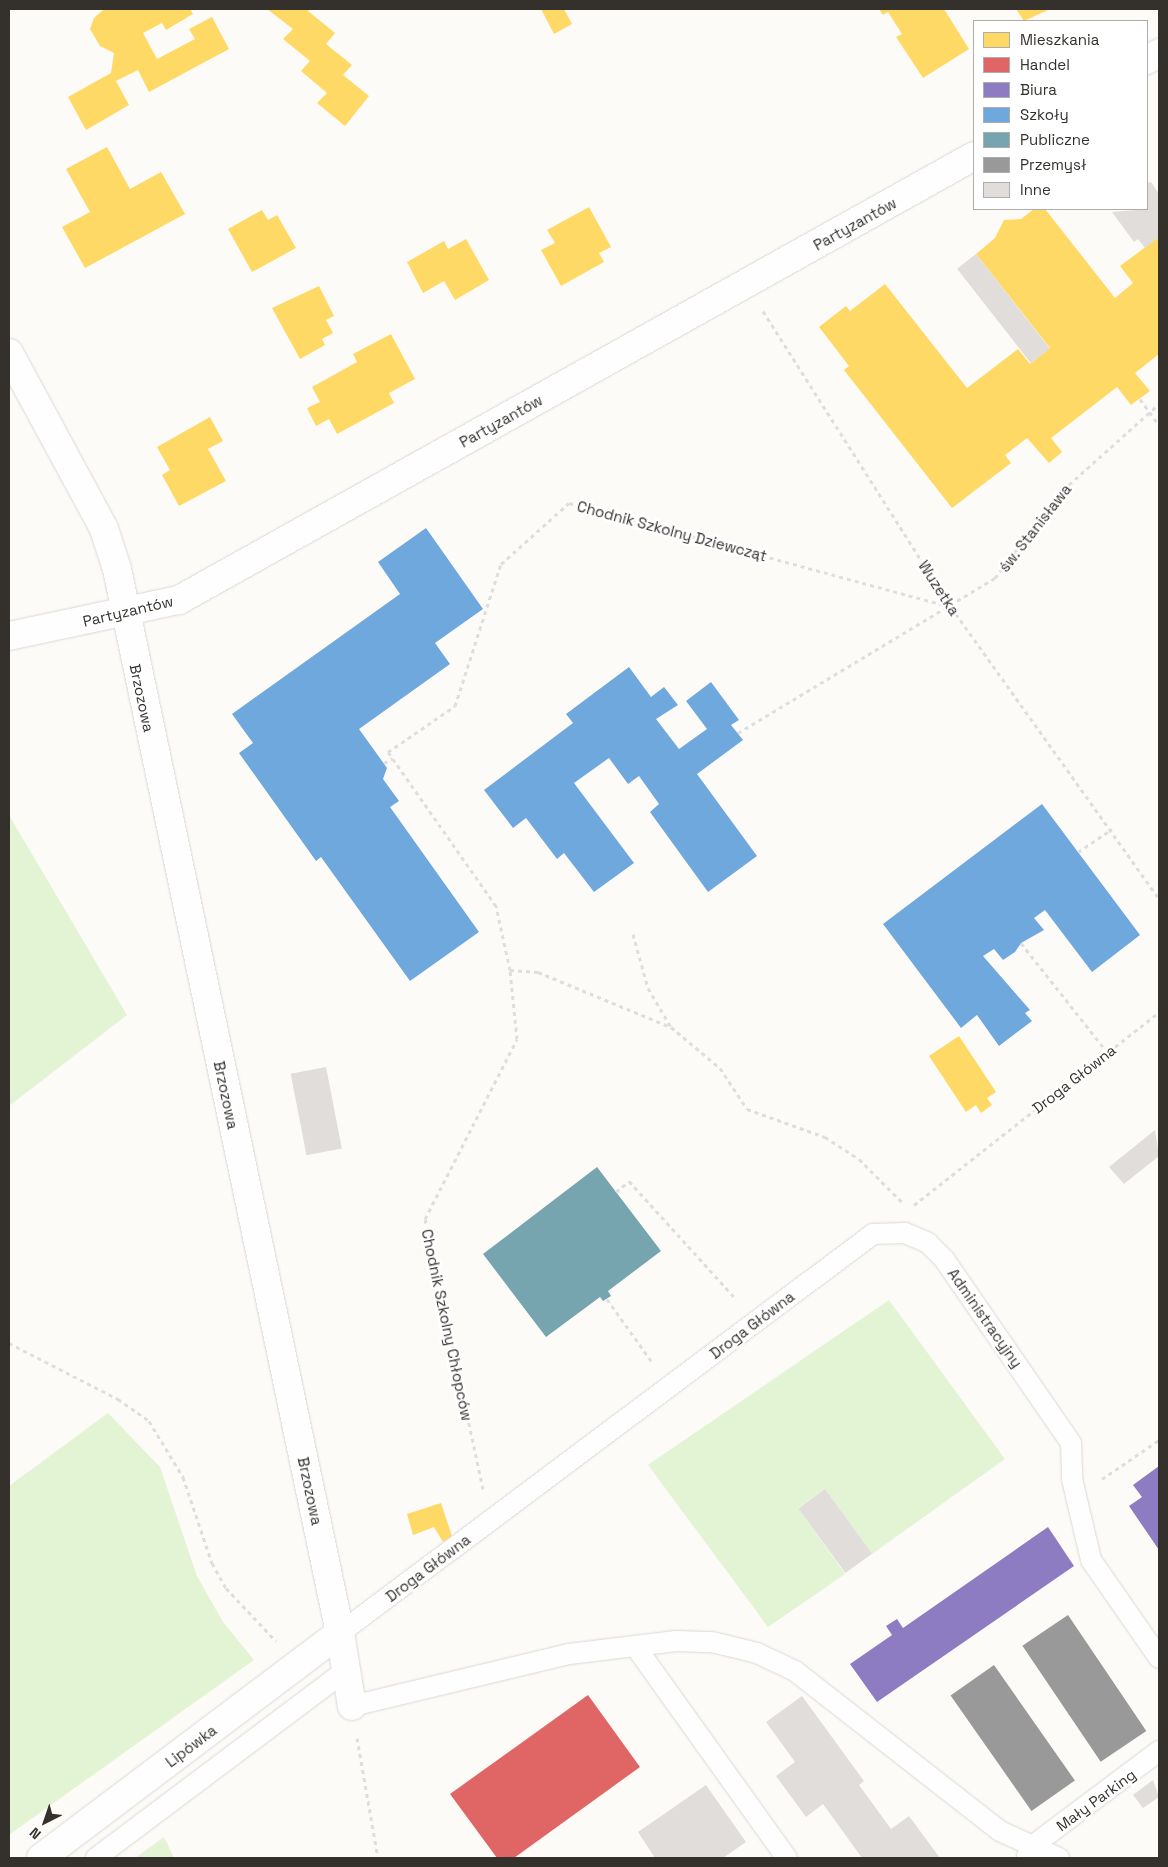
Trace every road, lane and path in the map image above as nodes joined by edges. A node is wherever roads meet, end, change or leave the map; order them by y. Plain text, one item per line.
1 (1159, 53) edge
2 (1148, 59) edge
3 (973, 157) edge
4 (747, 284) junction
5 (9, 353) edge
6 (1140, 399) dead end
7 (1159, 404) edge
8 (1149, 412) junction
9 (1159, 425) edge
10 (951, 607) junction
11 (124, 613) junction
12 (9, 636) edge
13 (738, 733) dead end
14 (393, 758) junction
15 (384, 764) dead end
16 (1112, 829) junction
17 (1078, 852) dead end
18 (1159, 899) edge
19 (633, 934) dead end
20 (1021, 943) dead end
21 (510, 970) junction
22 (1159, 1012) edge
23 (671, 1027) junction
24 (1107, 1052) junction
25 (616, 1192) dead end
26 (872, 1234) joint
27 (607, 1299) dead end
28 (755, 1323) junction
29 (9, 1343) edge
30 (670, 1387) junction
31 (1159, 1440) edge
32 (1099, 1480) dead end
33 (490, 1522) junction
34 (340, 1633) junction
35 (635, 1646) junction
36 (1159, 1658) edge
37 (301, 1663) junction
38 (346, 1670) junction
39 (352, 1706) junction
40 (1159, 1751) edge
41 (1028, 1853) edge
42 (41, 1858) edge
43 (96, 1858) edge
44 (378, 1858) edge
45 (787, 1858) edge
46 (1059, 1858) edge

1 - 2 street
3 - 4 street, Partyzantów
4 - 10 path, Wuzetka
4 - 11 street, Partyzantów
5 - 11 street, Brzozowa
6 - 8 path
7 - 8 path, św. Stanisława
8 - 9 path
8 - 10 path, św. Stanisława
10 - 13 path, św. Stanisława
10 - 14 path, Chodnik Szkolny Dziewcząt
10 - 16 path, Wuzetka
11 - 12 street, Partyzantów
11 - 34 street, Brzozowa
14 - 15 path
14 - 21 path, Chodnik Szkolny Chłopców
16 - 17 path
16 - 18 path, Wuzetka
19 - 23 path
20 - 24 path
21 - 23 path
21 - 33 path, Chodnik Szkolny Chłopców
22 - 24 path, Droga Główna
23 - 24 path, Droga Główna
25 - 28 path
26 - 28 lane, Droga Główna
26 - 36 lane, Administracyjny
27 - 30 path
28 - 30 lane, Droga Główna
29 - 37 path
30 - 33 lane, Droga Główna
31 - 32 path
33 - 34 lane, Droga Główna
34 - 37 street, Lipówka
34 - 38 street, Brzozowa
35 - 39 lane
35 - 41 lane
35 - 45 lane
37 - 42 street, Lipówka
38 - 39 street, Brzozowa
38 - 43 lane
39 - 44 path
40 - 41 lane, Mały Parking
41 - 46 lane

